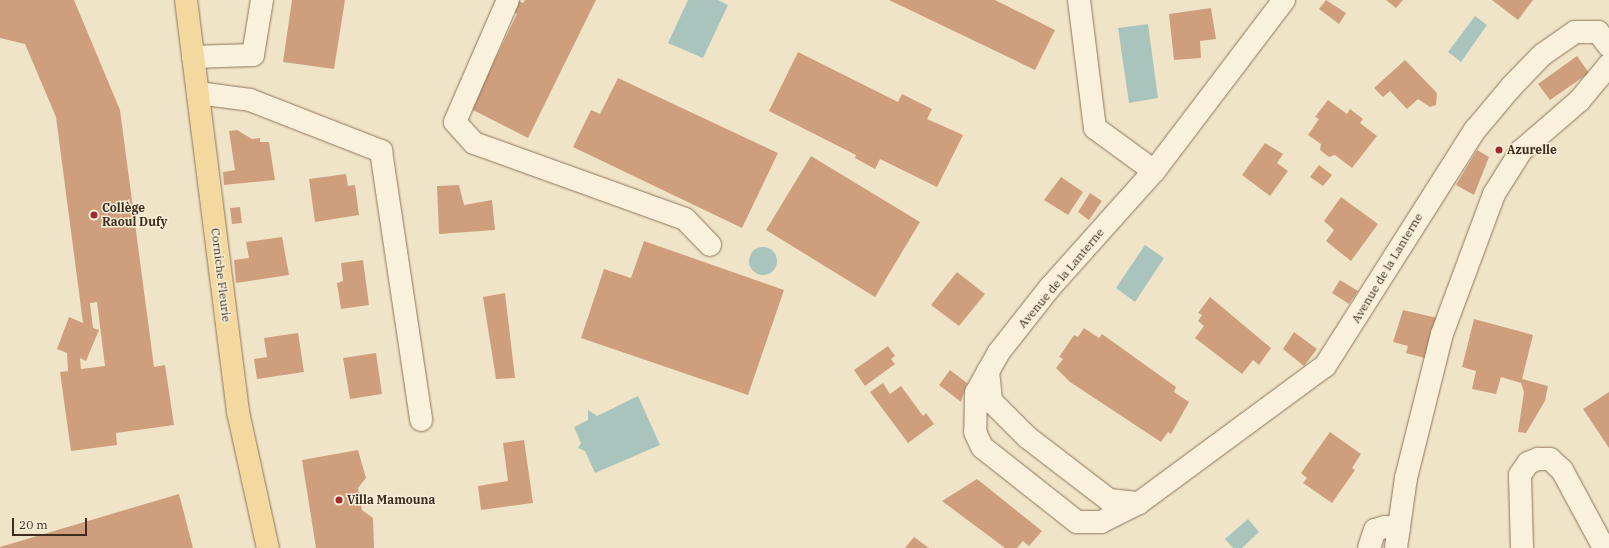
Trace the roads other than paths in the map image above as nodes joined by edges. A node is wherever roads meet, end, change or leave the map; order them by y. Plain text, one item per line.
1 (186, 0) edge
2 (262, 0) edge
3 (508, 0) edge
4 (1079, 0) edge
5 (1284, 0) edge
6 (1609, 43) edge
7 (193, 57) junction
8 (1609, 65) edge
9 (198, 93) junction
10 (1154, 171) junction
11 (710, 245) dead end
12 (988, 369) junction
13 (421, 420) dead end
14 (1139, 503) junction
15 (1397, 539) edge
16 (268, 548) edge
17 (1369, 548) edge
18 (1522, 548) edge
19 (1604, 548) edge

1 - 7 main road, Corniche Fleurie
2 - 7 street
3 - 11 street
4 - 10 street
5 - 10 street, Avenue de la Lanterne
6 - 14 street, Avenue de la Lanterne
7 - 9 main road, Corniche Fleurie
8 - 15 street
9 - 13 street
9 - 16 main road, Corniche Fleurie
10 - 12 street, Avenue de la Lanterne
12 - 14 street
12 - 14 street, Avenue de la Lanterne
15 - 17 street
18 - 19 street

